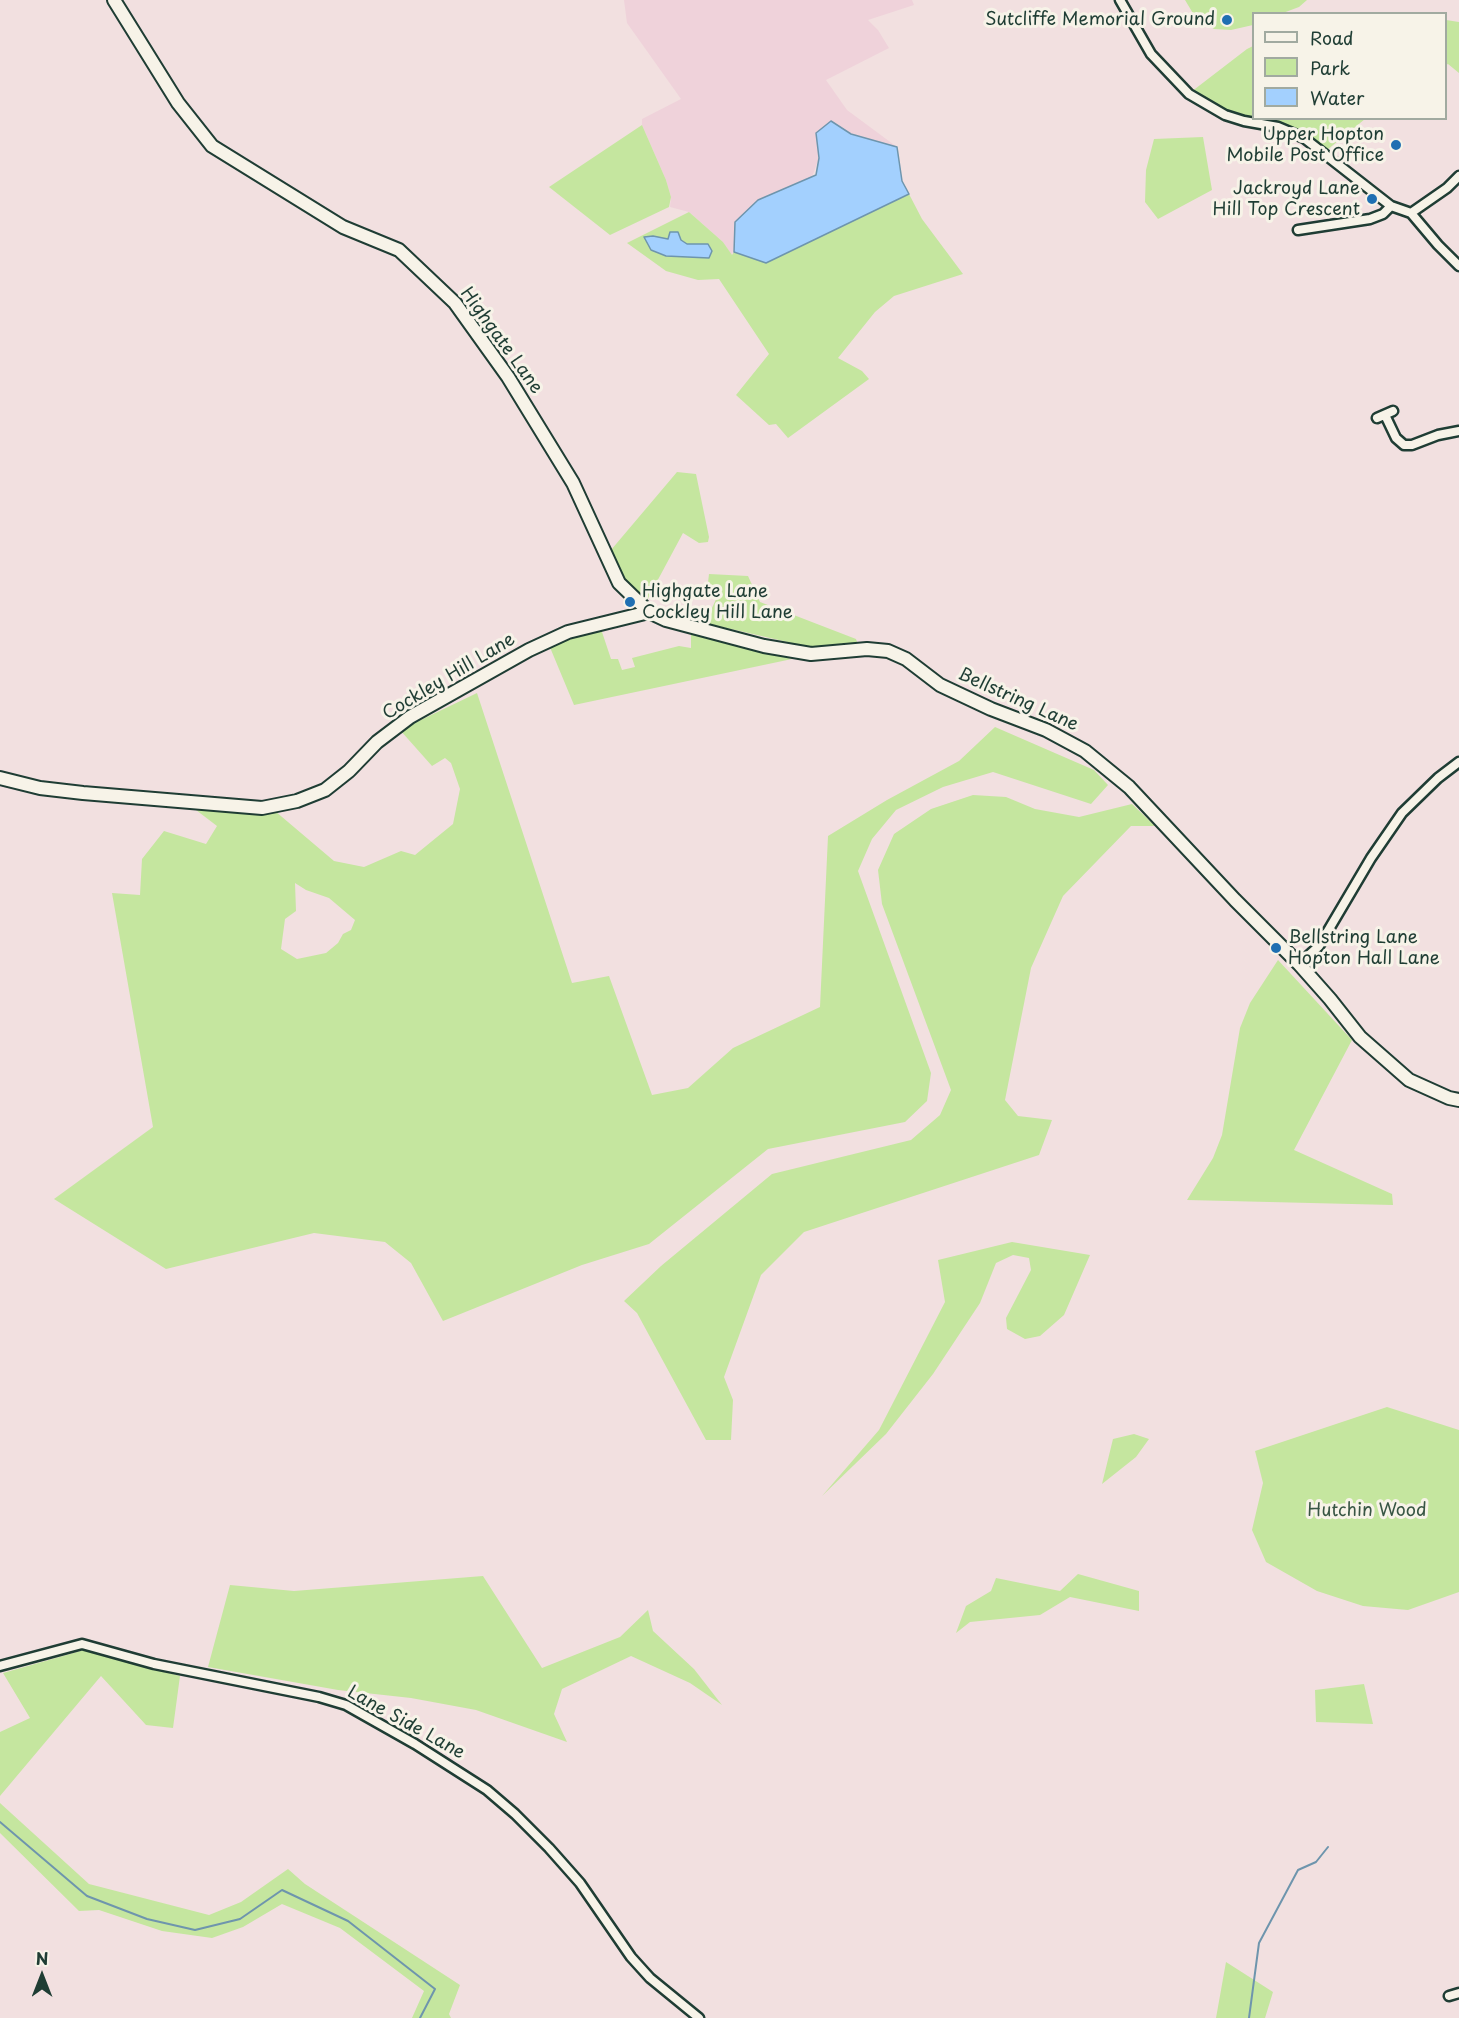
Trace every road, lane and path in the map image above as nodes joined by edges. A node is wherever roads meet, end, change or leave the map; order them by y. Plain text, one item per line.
1 (114, 0) edge
2 (1120, 0) edge
3 (1459, 176) edge
4 (1391, 206) junction
5 (1411, 213) junction
6 (1298, 230) dead end
7 (1459, 266) edge
8 (1385, 415) dead end
9 (1459, 431) edge
10 (649, 612) junction
11 (1459, 762) edge
12 (0, 778) edge
13 (1299, 964) junction
14 (1459, 1100) edge
15 (0, 1666) edge
16 (1459, 1993) edge
17 (1449, 1996) dead end
18 (699, 2018) edge

1 - 10 main road, Highgate Lane
2 - 4 street
3 - 5 street
4 - 5 street
4 - 6 street
5 - 7 street
8 - 9 street
10 - 12 main road, Cockley Hill Lane
10 - 13 main road, Bellstring Lane
11 - 13 street
13 - 14 main road, Bellstring Lane
15 - 18 street, Lane Side Lane
16 - 17 street

